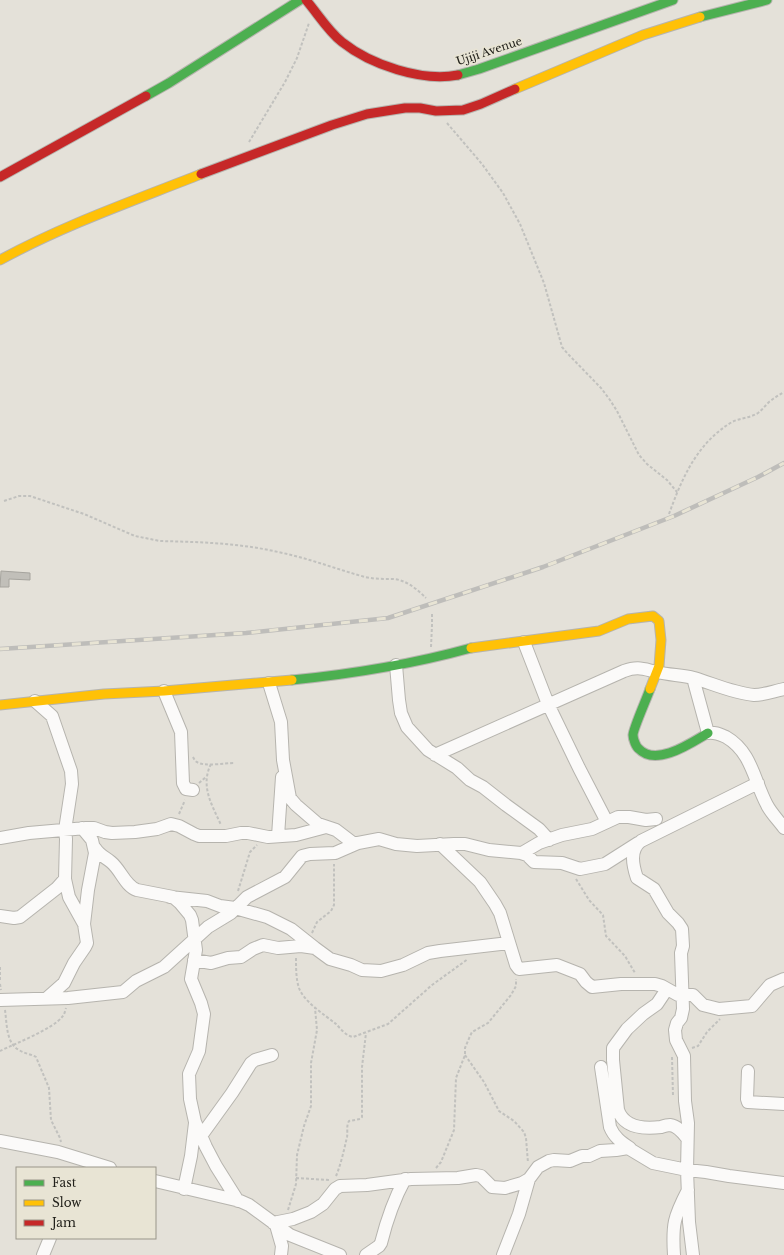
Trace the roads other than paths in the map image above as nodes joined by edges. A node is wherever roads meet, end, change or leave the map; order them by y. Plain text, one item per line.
1 (300, 0) edge
2 (306, 0) edge
3 (673, 0) edge
4 (767, 0) edge
5 (0, 177) edge
6 (0, 260) edge
7 (524, 642) junction
8 (396, 665) junction
9 (657, 672) junction
10 (693, 678) junction
11 (269, 683) junction
12 (784, 688) edge
13 (164, 691) junction
14 (35, 701) junction
15 (0, 704) edge
16 (548, 704) junction
17 (708, 733) junction
18 (435, 755) junction
19 (283, 760) junction
20 (758, 783) junction
21 (193, 790) dead end
22 (656, 818) dead end
23 (607, 822) junction
24 (326, 827) junction
25 (82, 828) junction
26 (784, 828) edge
27 (65, 830) junction
28 (273, 837) junction
29 (0, 838) edge
30 (549, 840) junction
31 (358, 843) junction
32 (638, 843) junction
33 (440, 844) junction
34 (94, 848) junction
35 (522, 853) junction
36 (65, 879) junction
37 (170, 896) junction
38 (234, 908) junction
39 (0, 916) edge
40 (84, 924) junction
41 (194, 940) junction
42 (509, 943) junction
43 (312, 946) junction
44 (194, 960) junction
45 (784, 979) edge
46 (667, 989) junction
47 (683, 995) junction
48 (48, 998) junction
49 (1, 1000) edge
50 (272, 1055) dead end
51 (601, 1067) dead end
52 (748, 1071) dead end
53 (784, 1104) edge
54 (195, 1122) junction
55 (201, 1136) junction
56 (687, 1138) junction
57 (0, 1141) edge
58 (630, 1148) junction
59 (96, 1166) edge
60 (687, 1170) junction
61 (406, 1179) junction
62 (529, 1179) junction
63 (156, 1181) edge
64 (784, 1183) edge
65 (688, 1188) junction
66 (184, 1189) junction
67 (238, 1201) junction
68 (278, 1223) junction
69 (50, 1239) edge
70 (43, 1255) edge
71 (281, 1255) edge
72 (340, 1255) edge
73 (366, 1255) edge
74 (503, 1255) edge
75 (674, 1255) edge
76 (693, 1255) edge

1 - 5 main road
2 - 3 main road, Ujiji Avenue
4 - 6 main road
7 - 8 main road
7 - 9 main road
7 - 16 street
8 - 11 main road
8 - 18 street
9 - 10 street
9 - 16 street
9 - 17 main road
10 - 12 street
10 - 17 street
11 - 13 main road
11 - 19 street
13 - 14 main road
13 - 21 street
14 - 15 main road
14 - 27 street
16 - 18 street
16 - 23 street
17 - 20 street
18 - 30 street
19 - 24 street
19 - 28 street
20 - 26 street
20 - 32 street
22 - 23 street
23 - 30 street
24 - 28 street
24 - 31 street
25 - 27 street
25 - 28 street
25 - 34 street
27 - 29 street
27 - 36 street
30 - 35 street
31 - 33 street
31 - 38 street
32 - 35 street
32 - 47 street
33 - 35 street
33 - 42 street
34 - 37 street
34 - 40 street
36 - 39 street
36 - 40 street
37 - 38 street
37 - 41 street
38 - 41 street
38 - 43 street
40 - 48 street
41 - 44 street
41 - 48 street
42 - 43 street
42 - 46 street
43 - 44 street
44 - 54 street
45 - 47 street
46 - 47 street
46 - 56 street
47 - 56 street
48 - 49 street
50 - 55 street
51 - 58 street
52 - 53 street
54 - 55 street
54 - 66 street
55 - 67 street
56 - 60 street
57 - 59 street
58 - 60 street
58 - 62 street
60 - 64 street
60 - 65 street
61 - 62 street
61 - 68 street
61 - 73 street
62 - 74 street
63 - 66 street
65 - 75 street
65 - 76 street
66 - 67 street
67 - 68 street
68 - 71 street
68 - 72 street
69 - 70 street

